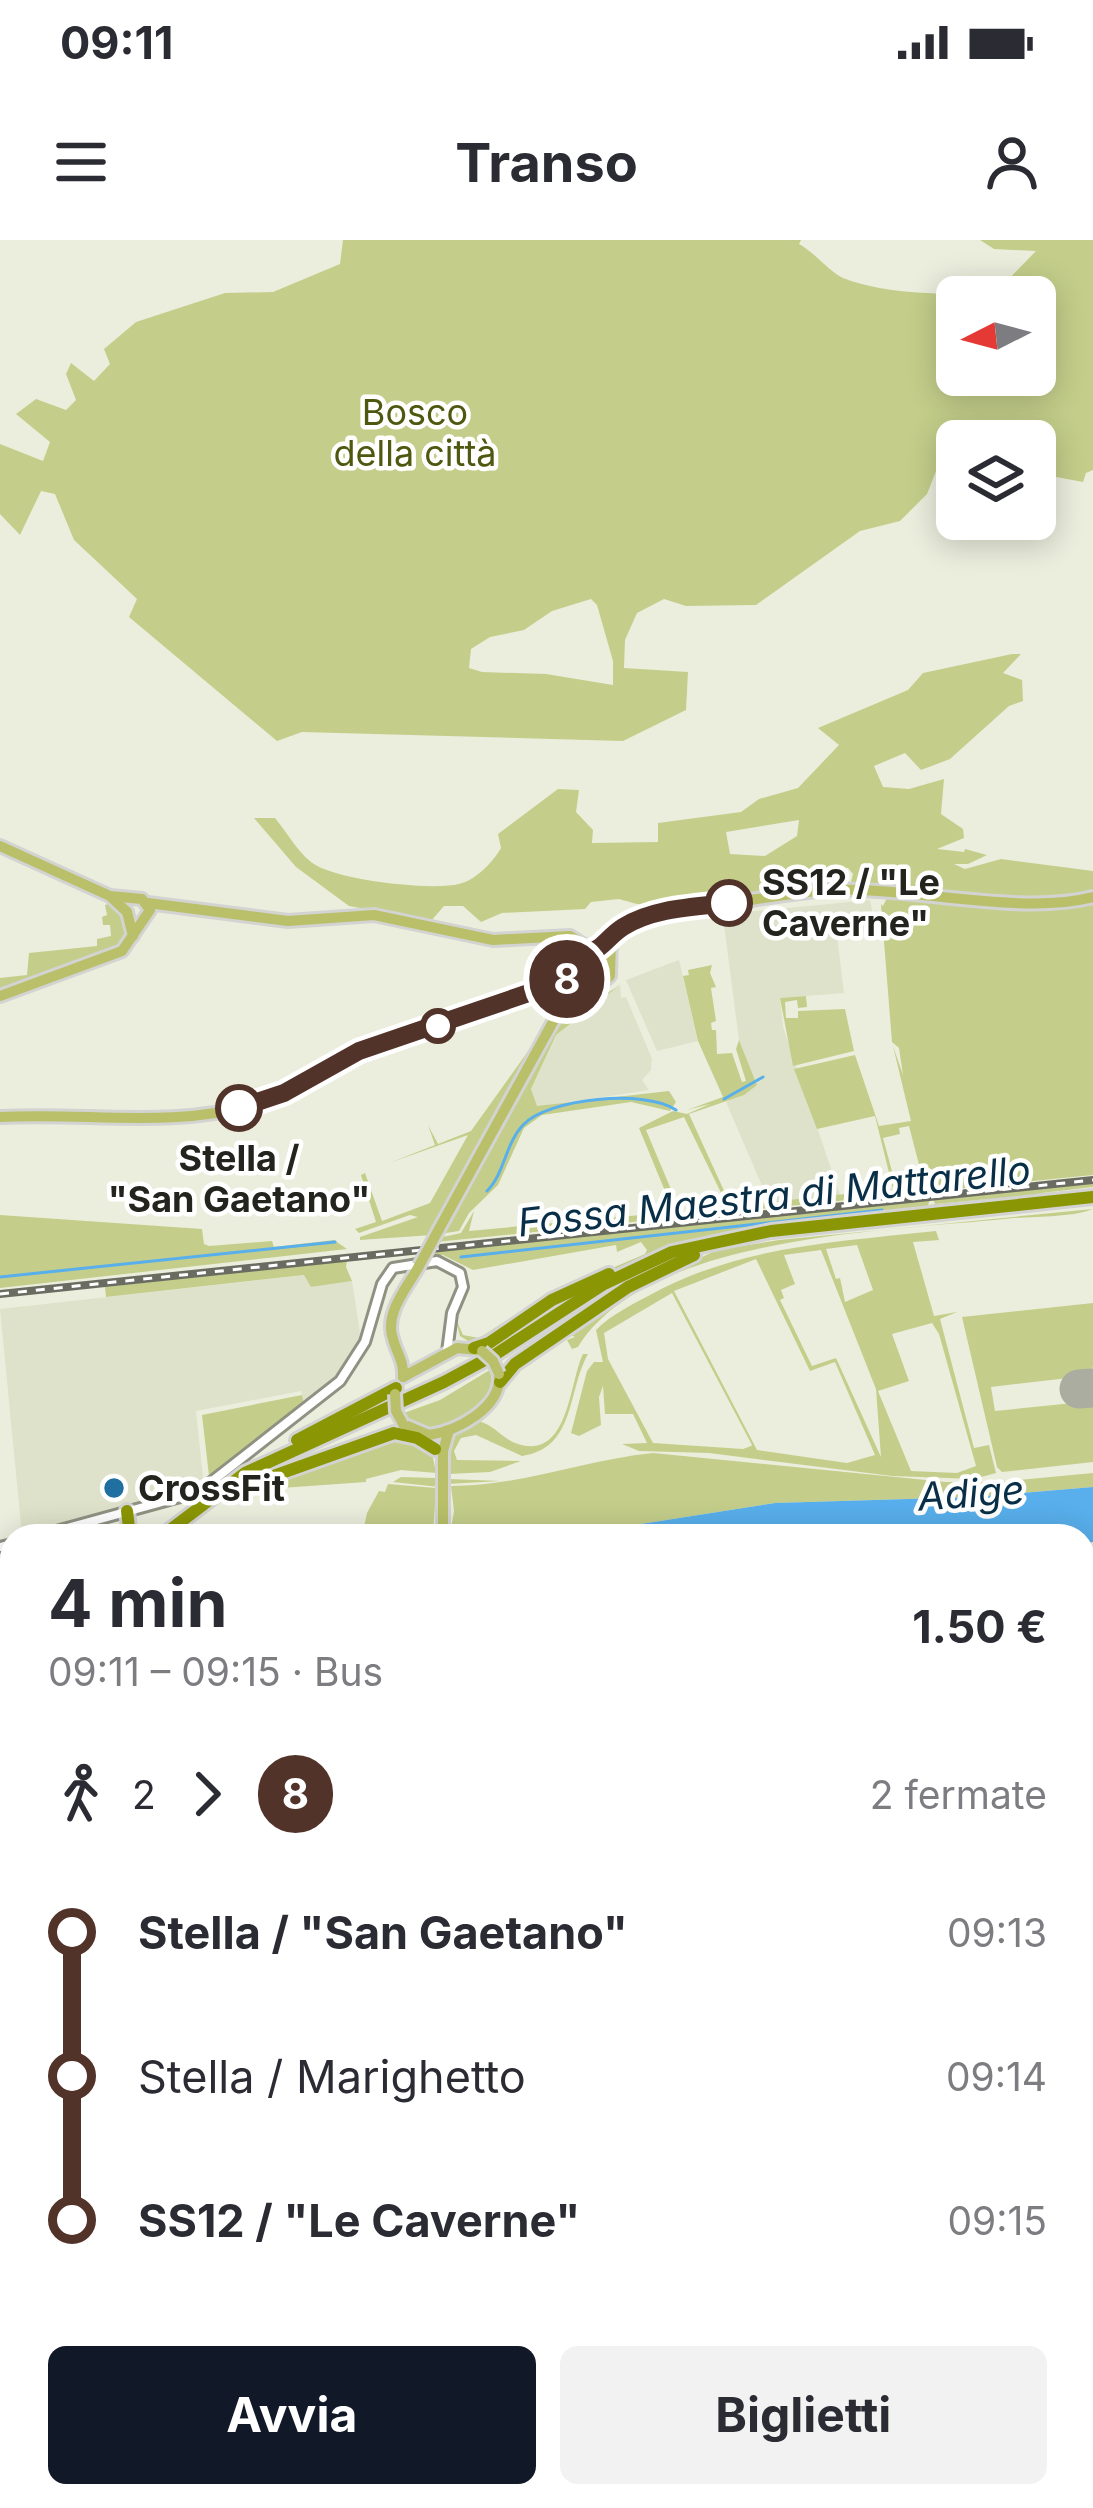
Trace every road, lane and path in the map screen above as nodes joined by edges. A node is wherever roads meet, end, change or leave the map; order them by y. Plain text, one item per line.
1 (0, 846) edge
2 (818, 892) junction
3 (110, 896) junction
4 (1093, 897) edge
5 (743, 901) junction
6 (793, 902) dead end
7 (775, 904) dead end
8 (144, 909) junction
9 (128, 915) junction
10 (612, 936) junction
11 (133, 939) junction
12 (591, 954) junction
13 (610, 963) junction
14 (575, 969) junction
15 (561, 982) junction
16 (580, 983) junction
17 (599, 988) junction
18 (531, 992) junction
19 (0, 996) edge
20 (552, 1023) junction
21 (0, 1117) edge
22 (1093, 1200) edge
23 (672, 1252) junction
24 (694, 1255) junction
25 (411, 1281) junction
26 (452, 1322) junction
27 (474, 1348) junction
28 (446, 1353) junction
29 (426, 1363) junction
30 (499, 1378) junction
31 (398, 1387) junction
32 (451, 1427) junction
33 (412, 1429) junction
34 (435, 1449) junction
35 (342, 1452) junction
36 (244, 1473) junction
37 (444, 1488) junction
38 (231, 1491) junction
39 (127, 1511) junction
40 (81, 1524) edge
41 (129, 1524) edge
42 (178, 1524) edge
43 (181, 1524) edge
44 (441, 1524) edge

1 - 3 main road
2 - 4 main road
2 - 5 main road
2 - 6 main road
3 - 8 main road
3 - 9 main road
5 - 7 main road
5 - 10 main road
8 - 9 main road
8 - 9 main road
8 - 11 main road
8 - 12 main road
9 - 11 main road
10 - 12 main road
10 - 13 main road
11 - 19 main road
12 - 13 main road
12 - 14 main road
13 - 17 main road
14 - 15 main road
14 - 16 main road
15 - 16 main road
15 - 18 main road
16 - 17 main road
16 - 20 main road
17 - 20 main road
18 - 20 main road
18 - 21 main road
20 - 25 main road, bridge
22 - 23 highway
22 - 24 highway
23 - 27 highway
23 - 36 highway
24 - 30 highway
24 - 38 highway
25 - 29 main road
25 - 31 main road
26 - 27 street
26 - 28 street
26 - 39 street
27 - 28 main road
27 - 30 main road, bridge
28 - 29 main road
29 - 31 main road
30 - 32 main road
31 - 33 main road, bridge
31 - 36 highway
32 - 33 main road
32 - 37 main road
33 - 34 main road
33 - 35 highway
34 - 35 highway
34 - 37 main road
35 - 38 highway
36 - 42 highway
37 - 44 main road
38 - 43 highway
39 - 40 street
39 - 41 highway

